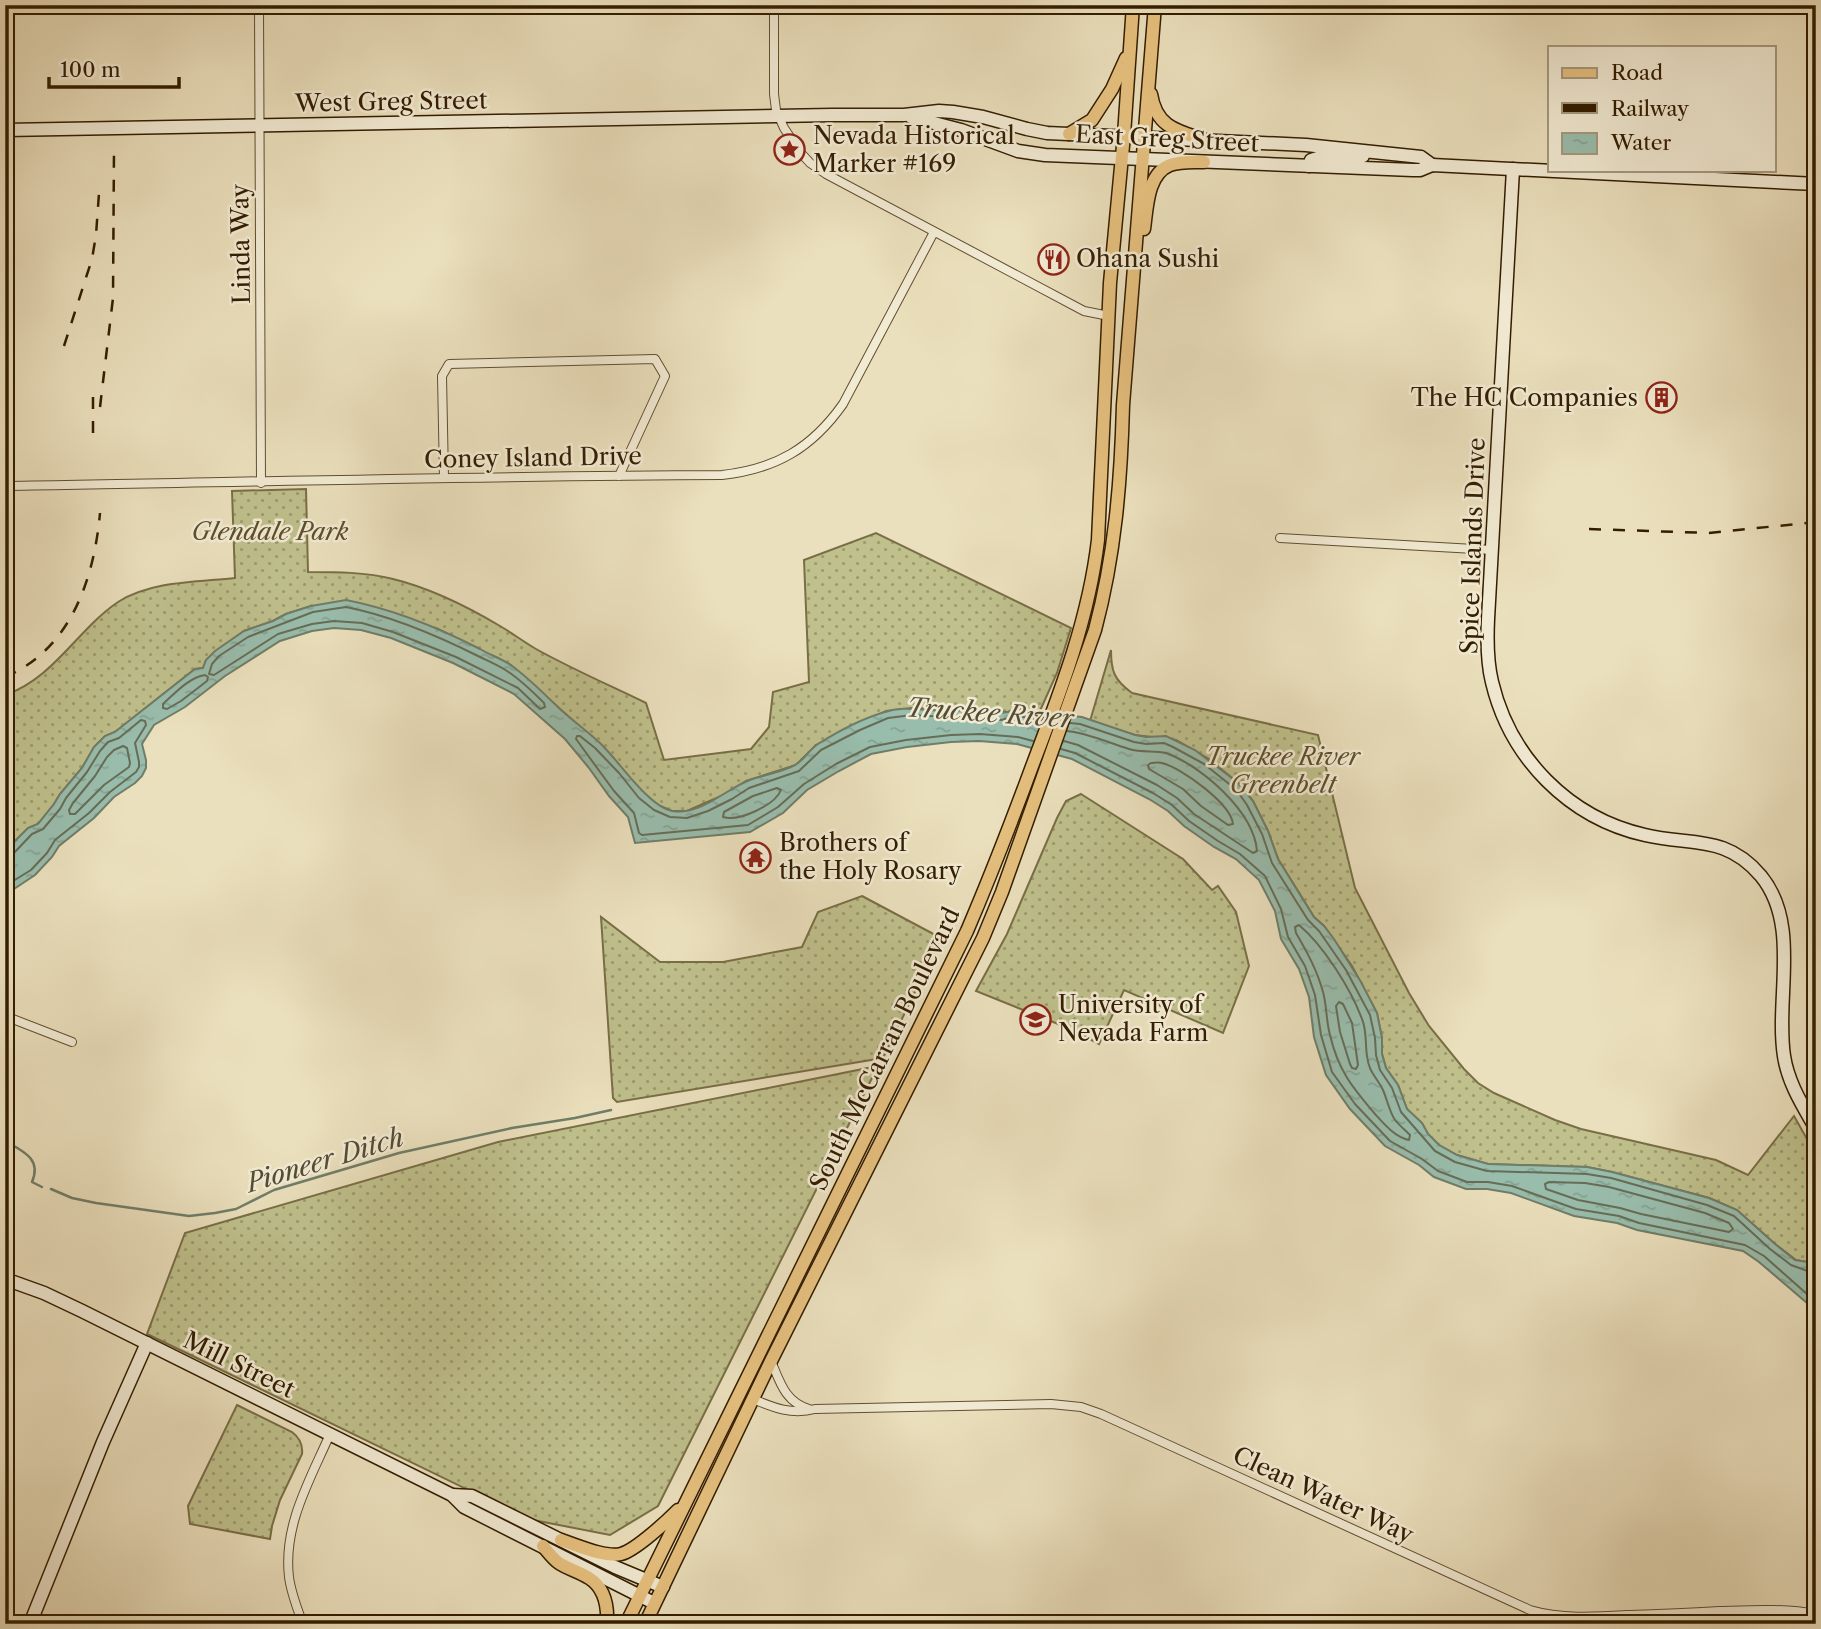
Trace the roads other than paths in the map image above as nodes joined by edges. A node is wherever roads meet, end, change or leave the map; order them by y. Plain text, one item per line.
1 (259, 5) edge
2 (774, 5) edge
3 (1133, 5) edge
4 (1155, 5) edge
5 (1130, 48) junction
6 (1149, 76) junction
7 (904, 115) junction
8 (778, 116) junction
9 (258, 126) junction
10 (5, 130) edge
11 (1069, 134) junction
12 (1124, 135) junction
13 (1144, 136) junction
14 (1205, 140) junction
15 (1380, 152) junction
16 (1121, 158) junction
17 (1142, 159) junction
18 (1203, 162) junction
19 (1432, 164) junction
20 (1309, 166) junction
21 (1513, 169) junction
22 (1548, 171) edge
23 (1574, 172) edge
24 (1816, 184) edge
25 (934, 232) junction
26 (1131, 298) junction
27 (1109, 316) junction
28 (619, 476) junction
29 (444, 478) junction
30 (261, 483) junction
31 (5, 486) edge
32 (1280, 538) dead end
33 (1492, 550) junction
34 (1067, 692) junction
35 (1036, 777) junction
36 (941, 984) junction
37 (957, 991) junction
38 (5, 1016) edge
39 (72, 1042) dead end
40 (1816, 1129) edge
41 (5, 1279) edge
42 (147, 1343) junction
43 (771, 1361) junction
44 (753, 1399) junction
45 (815, 1409) junction
46 (330, 1434) junction
47 (452, 1494) junction
48 (685, 1502) junction
49 (561, 1540) junction
50 (543, 1546) junction
51 (646, 1581) junction
52 (663, 1587) junction
53 (639, 1596) junction
54 (654, 1603) junction
55 (1816, 1614) edge
56 (30, 1624) edge
57 (303, 1624) edge
58 (607, 1624) edge
59 (626, 1624) edge
60 (645, 1624) edge

1 - 9 street, Linda Way
2 - 8 street
3 - 5 main road, South McCarran Boulevard
4 - 6 main road, South McCarran Boulevard
5 - 11 main road
5 - 12 main road, South McCarran Boulevard
6 - 13 main road, South McCarran Boulevard
6 - 14 main road
7 - 8 main road, East Greg Street
7 - 11 main road, East Greg Street
7 - 16 main road, East Greg Street
8 - 9 main road, West Greg Street
8 - 25 street
9 - 10 main road, West Greg Street
9 - 30 street, Linda Way
11 - 12 main road, East Greg Street
12 - 13 main road, East Greg Street
12 - 16 main road, South McCarran Boulevard
13 - 14 main road, East Greg Street
13 - 17 main road, South McCarran Boulevard
14 - 15 main road, East Greg Street
15 - 19 main road, East Greg Street
15 - 20 main road
16 - 17 main road, East Greg Street
16 - 27 main road, South McCarran Boulevard
17 - 18 main road, East Greg Street
17 - 26 main road, South McCarran Boulevard
18 - 20 main road, East Greg Street
18 - 26 main road
19 - 20 main road, East Greg Street
19 - 21 main road, East Greg Street
21 - 22 main road, East Greg Street
21 - 33 main road, Spice Islands Drive
23 - 24 main road, East Greg Street
25 - 27 street
25 - 28 street, Coney Island Drive
26 - 34 main road, South McCarran Boulevard
27 - 34 main road, South McCarran Boulevard
28 - 29 street, Coney Island Drive
28 - 29 street
29 - 30 street, Coney Island Drive
30 - 31 street, Coney Island Drive
32 - 33 street
33 - 40 main road, Spice Islands Drive
34 - 35 main road, South McCarran Boulevard
35 - 36 main road, South McCarran Boulevard
35 - 37 main road, South McCarran Boulevard
36 - 37 main road
36 - 48 main road, South McCarran Boulevard
37 - 43 main road, South McCarran Boulevard
38 - 39 street
41 - 42 main road, Mill Street
42 - 46 main road, Mill Street
42 - 56 main road
43 - 44 main road, South McCarran Boulevard
43 - 45 street, Clean Water Way
44 - 45 street, Clean Water Way
44 - 52 main road, South McCarran Boulevard
45 - 55 street, Clean Water Way
46 - 47 main road, Mill Street
46 - 57 street
47 - 49 main road, Mill Street
47 - 50 main road, Mill Street
48 - 49 main road
48 - 51 main road, South McCarran Boulevard
49 - 51 main road, Mill Street
50 - 53 main road, Mill Street
50 - 58 main road
51 - 52 main road, Mill Street
51 - 53 main road, South McCarran Boulevard
52 - 54 main road, South McCarran Boulevard
53 - 54 main road, Mill Street
53 - 59 main road, South McCarran Boulevard
54 - 60 main road, South McCarran Boulevard

